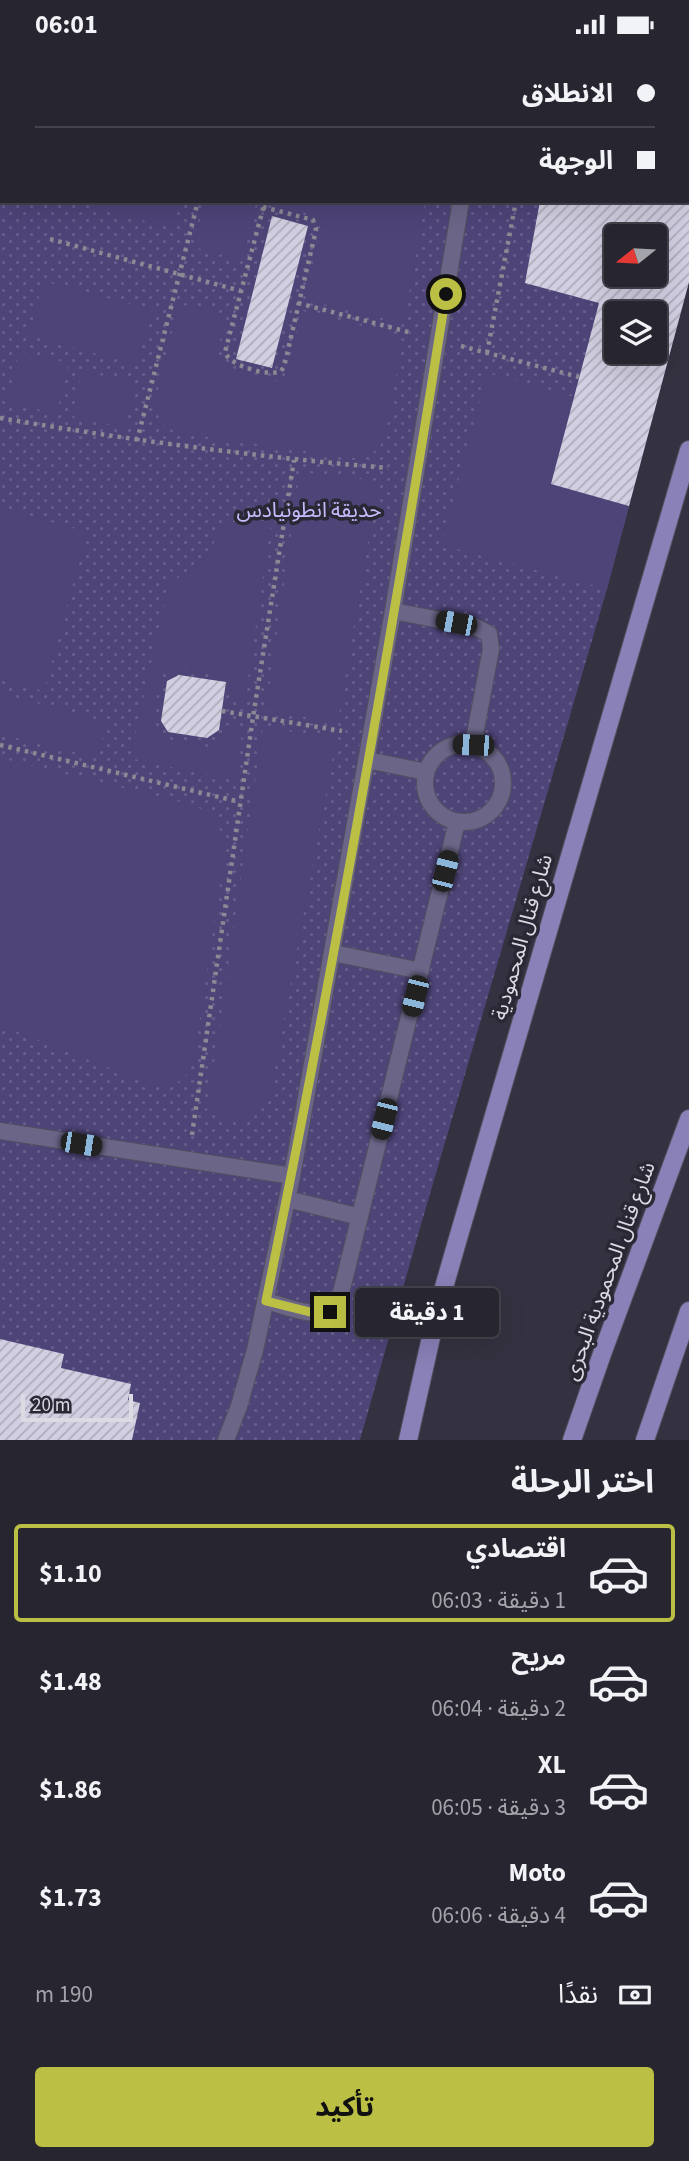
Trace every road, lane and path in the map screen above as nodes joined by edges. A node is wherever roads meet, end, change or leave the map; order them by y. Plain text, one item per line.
1 (198, 203) edge
2 (461, 203) edge
3 (516, 203) edge
4 (264, 204) edge
5 (50, 239) dead end
6 (180, 274) junction
7 (242, 291) junction
8 (487, 352) dead end
9 (0, 418) edge
10 (137, 441) junction
11 (689, 450) edge
12 (294, 460) junction
13 (388, 468) dead end
14 (394, 611) junction
15 (222, 711) dead end
16 (253, 717) junction
17 (342, 731) dead end
18 (0, 745) edge
19 (473, 745) junction
20 (367, 760) junction
21 (426, 772) junction
22 (240, 802) junction
23 (457, 822) junction
24 (333, 953) junction
25 (421, 971) junction
26 (689, 1119) edge
27 (0, 1131) edge
28 (188, 1160) junction
29 (292, 1176) junction
30 (287, 1199) junction
31 (360, 1217) junction
32 (266, 1301) junction
33 (689, 1311) edge
34 (226, 1440) edge
35 (408, 1440) edge
36 (572, 1440) edge
37 (645, 1440) edge

1 - 6 path
2 - 14 lane
3 - 8 path
4 - 7 path
4 - 7 path
5 - 6 path
6 - 7 path
6 - 10 path
9 - 10 path
10 - 12 path
11 - 35 street, شارع قنال المحمودية
12 - 13 path
12 - 16 path
14 - 19 lane
14 - 20 lane
15 - 16 path
16 - 17 path
16 - 22 path
18 - 22 path
19 - 21 lane
19 - 23 lane
20 - 21 lane
20 - 24 lane
21 - 23 lane
22 - 28 path
23 - 25 lane
24 - 25 lane
24 - 29 lane
25 - 31 lane
26 - 36 street, شارع قنال المحمودية البحرى
27 - 28 lane
28 - 29 lane
29 - 30 lane
30 - 31 lane
30 - 32 lane
31 - 32 lane
32 - 34 lane
33 - 37 street

